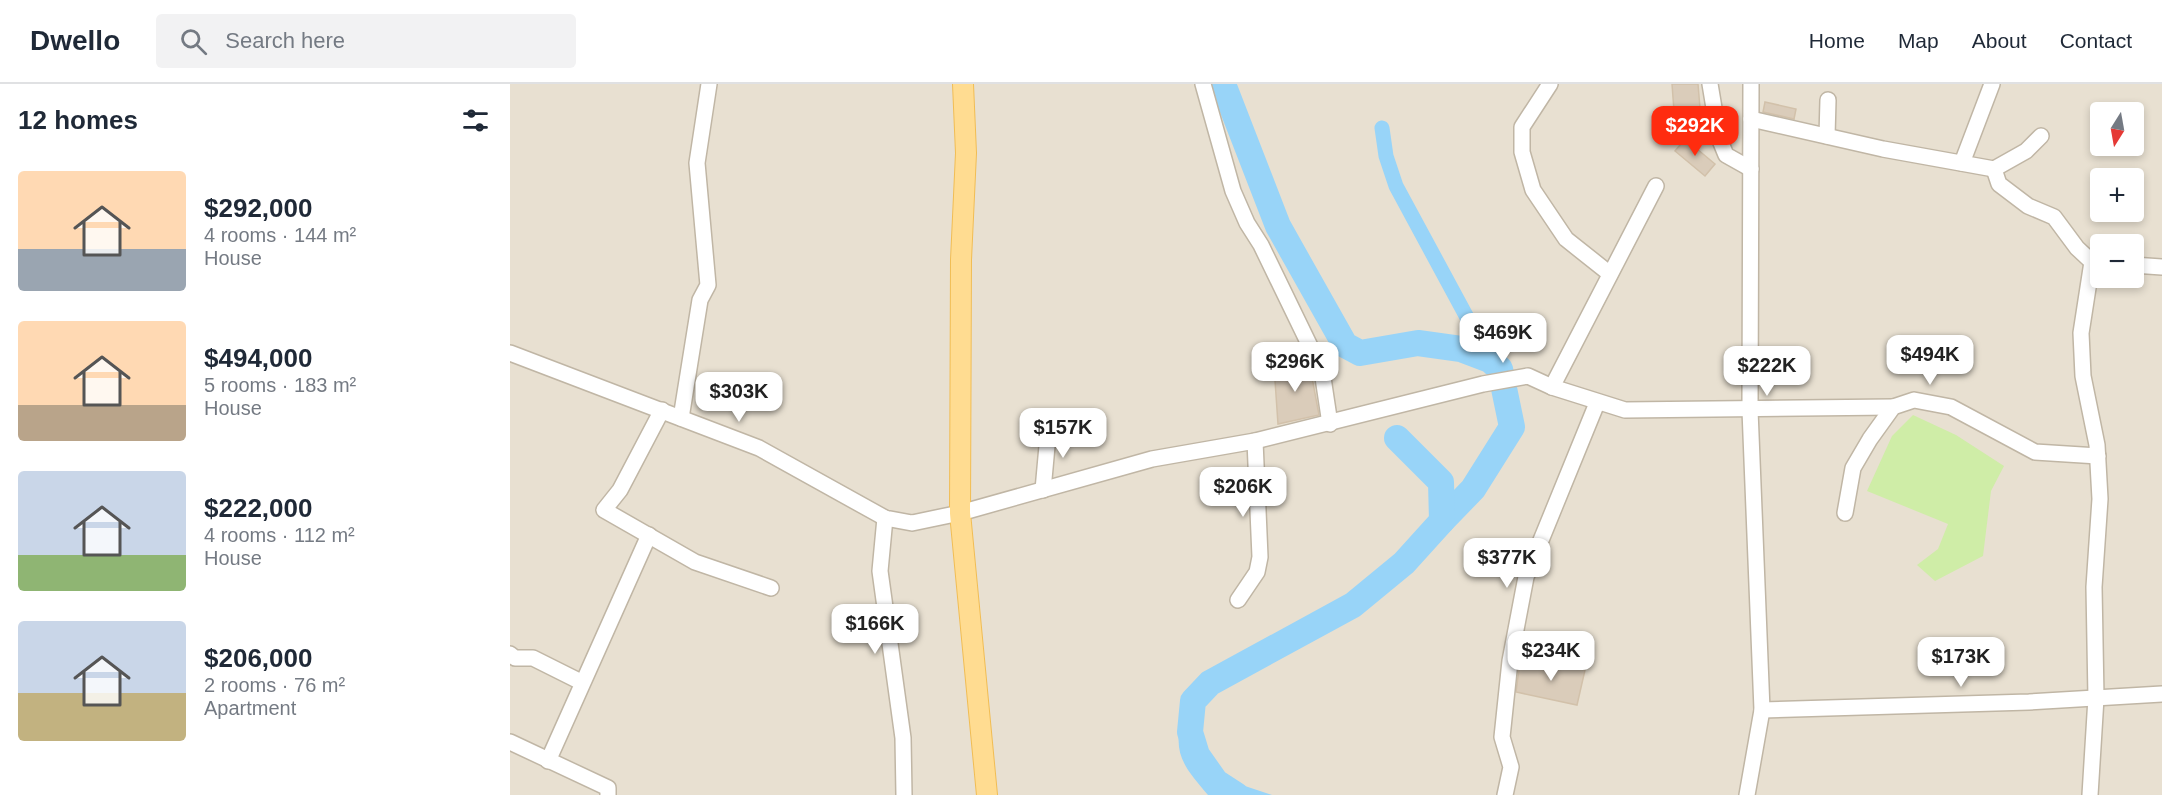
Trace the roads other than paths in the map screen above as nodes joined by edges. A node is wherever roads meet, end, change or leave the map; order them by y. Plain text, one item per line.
1 (709, 84) edge
2 (963, 84) edge
3 (1203, 84) edge
4 (1550, 84) edge
5 (1710, 84) edge
6 (1751, 84) edge
7 (1992, 84) edge
8 (1828, 100) dead end
9 (1751, 119) junction
10 (1827, 136) junction
11 (2041, 136) dead end
12 (1962, 163) junction
13 (1751, 169) junction
14 (1994, 169) junction
15 (1656, 186) dead end
16 (2090, 258) edge
17 (2144, 266) edge
18 (2162, 267) edge
19 (1610, 274) junction
20 (2091, 288) edge
21 (510, 353) edge
22 (1552, 387) junction
23 (1597, 402) junction
24 (1893, 407) junction
25 (662, 410) junction
26 (1750, 410) junction
27 (681, 418) junction
28 (1049, 424) dead end
29 (1330, 424) junction
30 (1255, 441) junction
31 (2098, 456) junction
32 (1043, 490) junction
33 (960, 513) junction
34 (1845, 513) dead end
35 (885, 518) junction
36 (649, 535) junction
37 (771, 588) dead end
38 (1239, 600) dead end
39 (510, 654) edge
40 (582, 682) junction
41 (2162, 694) edge
42 (2096, 698) junction
43 (1762, 710) junction
44 (510, 742) edge
45 (548, 761) junction
46 (608, 795) edge
47 (904, 795) edge
48 (987, 795) edge
49 (1505, 795) edge
50 (1747, 795) edge
51 (2090, 795) edge

1 - 27 street
2 - 33 main road
3 - 29 street
4 - 19 street
5 - 13 street
6 - 9 street
7 - 12 street
8 - 10 street
9 - 10 street
9 - 13 street
10 - 12 street
11 - 14 street
12 - 14 street
13 - 26 street
14 - 16 street
15 - 19 street
17 - 18 street
19 - 22 street
20 - 31 street
21 - 25 street
22 - 23 street
22 - 29 street
23 - 26 street
23 - 49 street
24 - 26 street
24 - 31 street
24 - 34 street
25 - 27 street
25 - 36 street
26 - 43 street
27 - 35 street
28 - 32 street
29 - 30 street
30 - 32 street
30 - 38 street
31 - 42 street
32 - 33 street
33 - 35 street
33 - 48 main road
35 - 47 street
36 - 37 street
36 - 40 street
39 - 40 street
40 - 45 street
41 - 42 street
42 - 43 street
42 - 51 street
43 - 50 street
44 - 45 street
45 - 46 street

